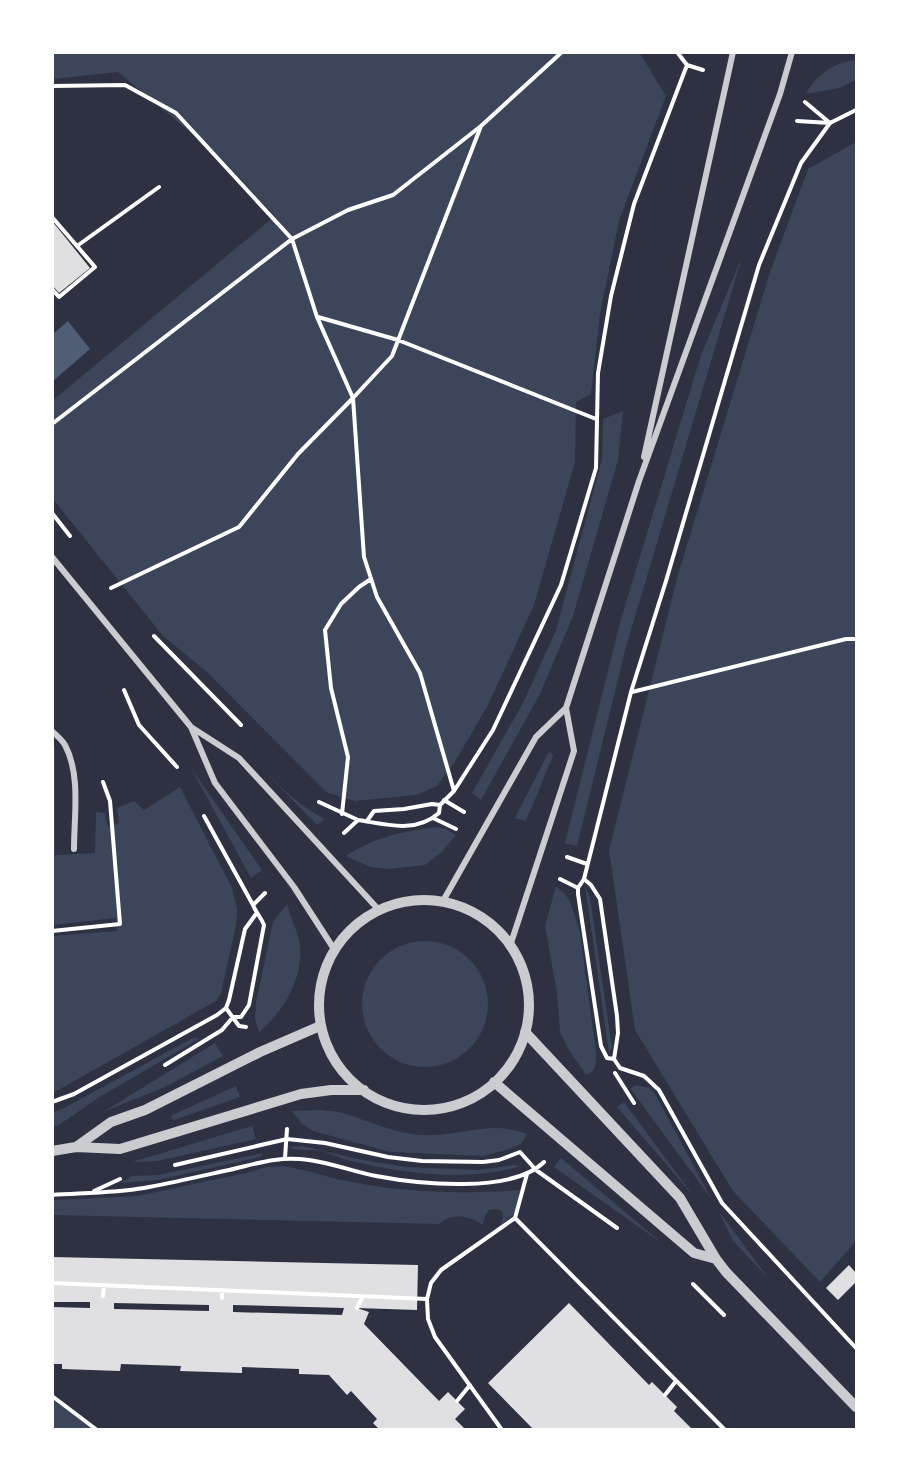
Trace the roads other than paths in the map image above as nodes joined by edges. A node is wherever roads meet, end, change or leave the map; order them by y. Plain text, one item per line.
1 (733, 52) edge
2 (792, 52) edge
3 (639, 481) junction
4 (52, 557) edge
5 (566, 708) junction
6 (191, 727) junction
7 (53, 732) edge
8 (74, 849) dead end
9 (443, 901) junction
10 (378, 909) junction
11 (510, 946) junction
12 (334, 949) junction
13 (320, 1026) junction
14 (525, 1032) junction
15 (494, 1082) junction
16 (365, 1090) junction
17 (76, 1147) junction
18 (52, 1151) edge
19 (716, 1259) junction
20 (856, 1407) edge

1 - 3 street
2 - 3 street
3 - 5 street
4 - 6 street
5 - 9 street
5 - 11 street
6 - 10 street
6 - 12 street
7 - 8 street
9 - 10 street
9 - 11 street
10 - 12 street
11 - 14 street
12 - 13 street
13 - 16 street
13 - 17 street
14 - 15 street
14 - 19 street
15 - 16 street
15 - 19 street
16 - 17 street
17 - 18 street
19 - 20 street

